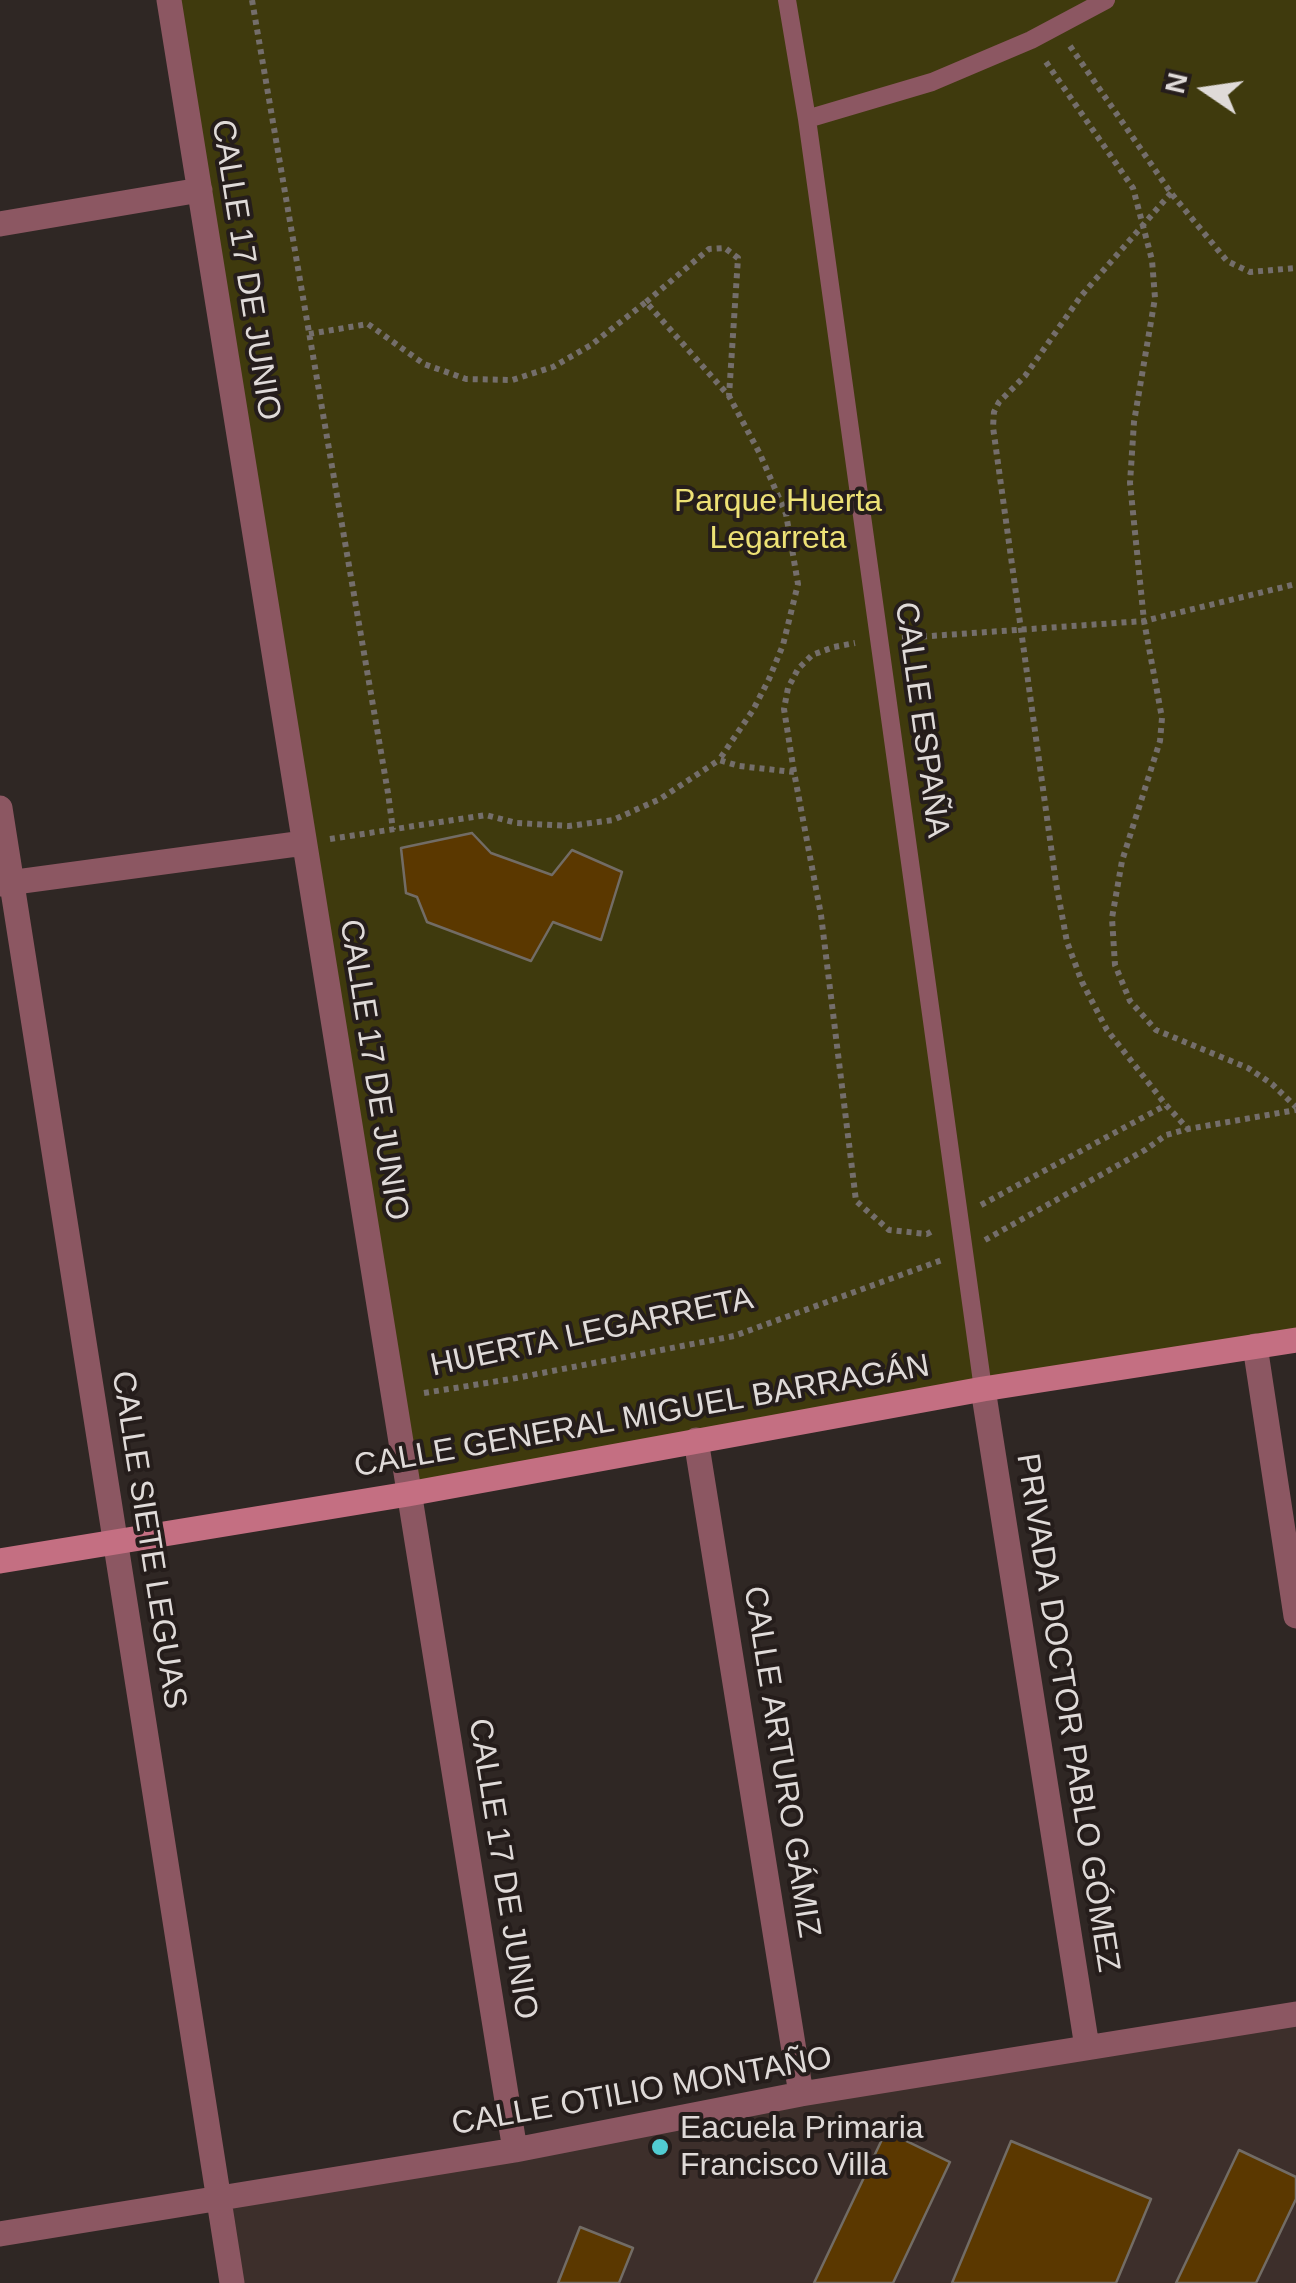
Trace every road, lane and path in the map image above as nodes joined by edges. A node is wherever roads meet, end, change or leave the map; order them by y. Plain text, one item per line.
1 (169, 0) edge
2 (252, 0) edge
3 (787, 0) edge
4 (1106, 0) edge
5 (1056, 27) junction
6 (1031, 40) junction
7 (808, 119) junction
8 (200, 190) junction
9 (1171, 193) junction
10 (0, 224) edge
11 (1144, 224) junction
12 (1296, 268) edge
13 (646, 302) junction
14 (309, 334) junction
15 (729, 396) junction
16 (1296, 584) edge
17 (1144, 621) junction
18 (1021, 631) junction
19 (879, 639) junction
20 (719, 760) junction
21 (794, 772) junction
22 (0, 808) edge
23 (393, 830) junction
24 (304, 843) junction
25 (6, 883) edge
26 (1166, 1106) junction
27 (1296, 1109) edge
28 (1188, 1129) junction
29 (959, 1216) junction
30 (964, 1252) junction
31 (1296, 1340) edge
32 (1255, 1346) junction
33 (983, 1389) junction
34 (393, 1398) junction
35 (696, 1440) junction
36 (408, 1494) junction
37 (116, 1542) junction
38 (0, 1562) edge
39 (1296, 1616) edge
40 (1296, 2014) edge
41 (1087, 2048) junction
42 (801, 2094) junction
43 (515, 2150) junction
44 (218, 2200) junction
45 (0, 2234) edge
46 (232, 2283) edge

1 - 8 street, CALLE 17 DE JUNIO
2 - 14 path
3 - 7 lane, CALLE ESPAÑA
4 - 5 lane
5 - 6 lane
5 - 9 path
6 - 7 lane
6 - 11 path
7 - 19 lane, CALLE ESPAÑA
8 - 10 street
8 - 24 street, CALLE 17 DE JUNIO
9 - 11 path
9 - 12 path
11 - 17 path
11 - 18 path
13 - 14 path
13 - 15 path
13 - 15 path
14 - 23 path
15 - 20 path
16 - 17 path
17 - 18 path
17 - 27 path
18 - 19 path
18 - 26 path
19 - 21 path
19 - 29 lane, CALLE ESPAÑA
20 - 21 path
20 - 23 path
21 - 29 path
22 - 25 street, CALLE SIETE LEGUAS
23 - 24 path
24 - 25 street
24 - 34 street, CALLE 17 DE JUNIO
25 - 37 street, CALLE SIETE LEGUAS
26 - 28 path
26 - 29 path
27 - 28 path, HUERTA LEGARRETA
28 - 30 path, HUERTA LEGARRETA
29 - 30 lane, CALLE ESPAÑA
30 - 33 lane, CALLE ESPAÑA
30 - 34 path, HUERTA LEGARRETA
31 - 32 main road, CALLE GENERAL MIGUEL BARRAGÁN
32 - 33 main road, CALLE GENERAL MIGUEL BARRAGÁN
32 - 39 street
33 - 35 main road, CALLE GENERAL MIGUEL BARRAGÁN
33 - 41 street, PRIVADA DOCTOR PABLO GÓMEZ
34 - 36 street, CALLE 17 DE JUNIO
35 - 36 main road, CALLE GENERAL MIGUEL BARRAGÁN
35 - 42 street, CALLE ARTURO GÁMIZ
36 - 37 main road, CALLE GENERAL MIGUEL BARRAGÁN
36 - 43 street, CALLE 17 DE JUNIO
37 - 38 main road, CALLE GENERAL MIGUEL BARRAGÁN
37 - 44 street, CALLE SIETE LEGUAS
40 - 41 street, CALLE OTILIO MONTAÑO
41 - 42 street, CALLE OTILIO MONTAÑO
42 - 43 street, CALLE OTILIO MONTAÑO
43 - 44 street, CALLE OTILIO MONTAÑO
44 - 45 street, CALLE OTILIO MONTAÑO
44 - 46 street, CALLE SIETE LEGUAS

